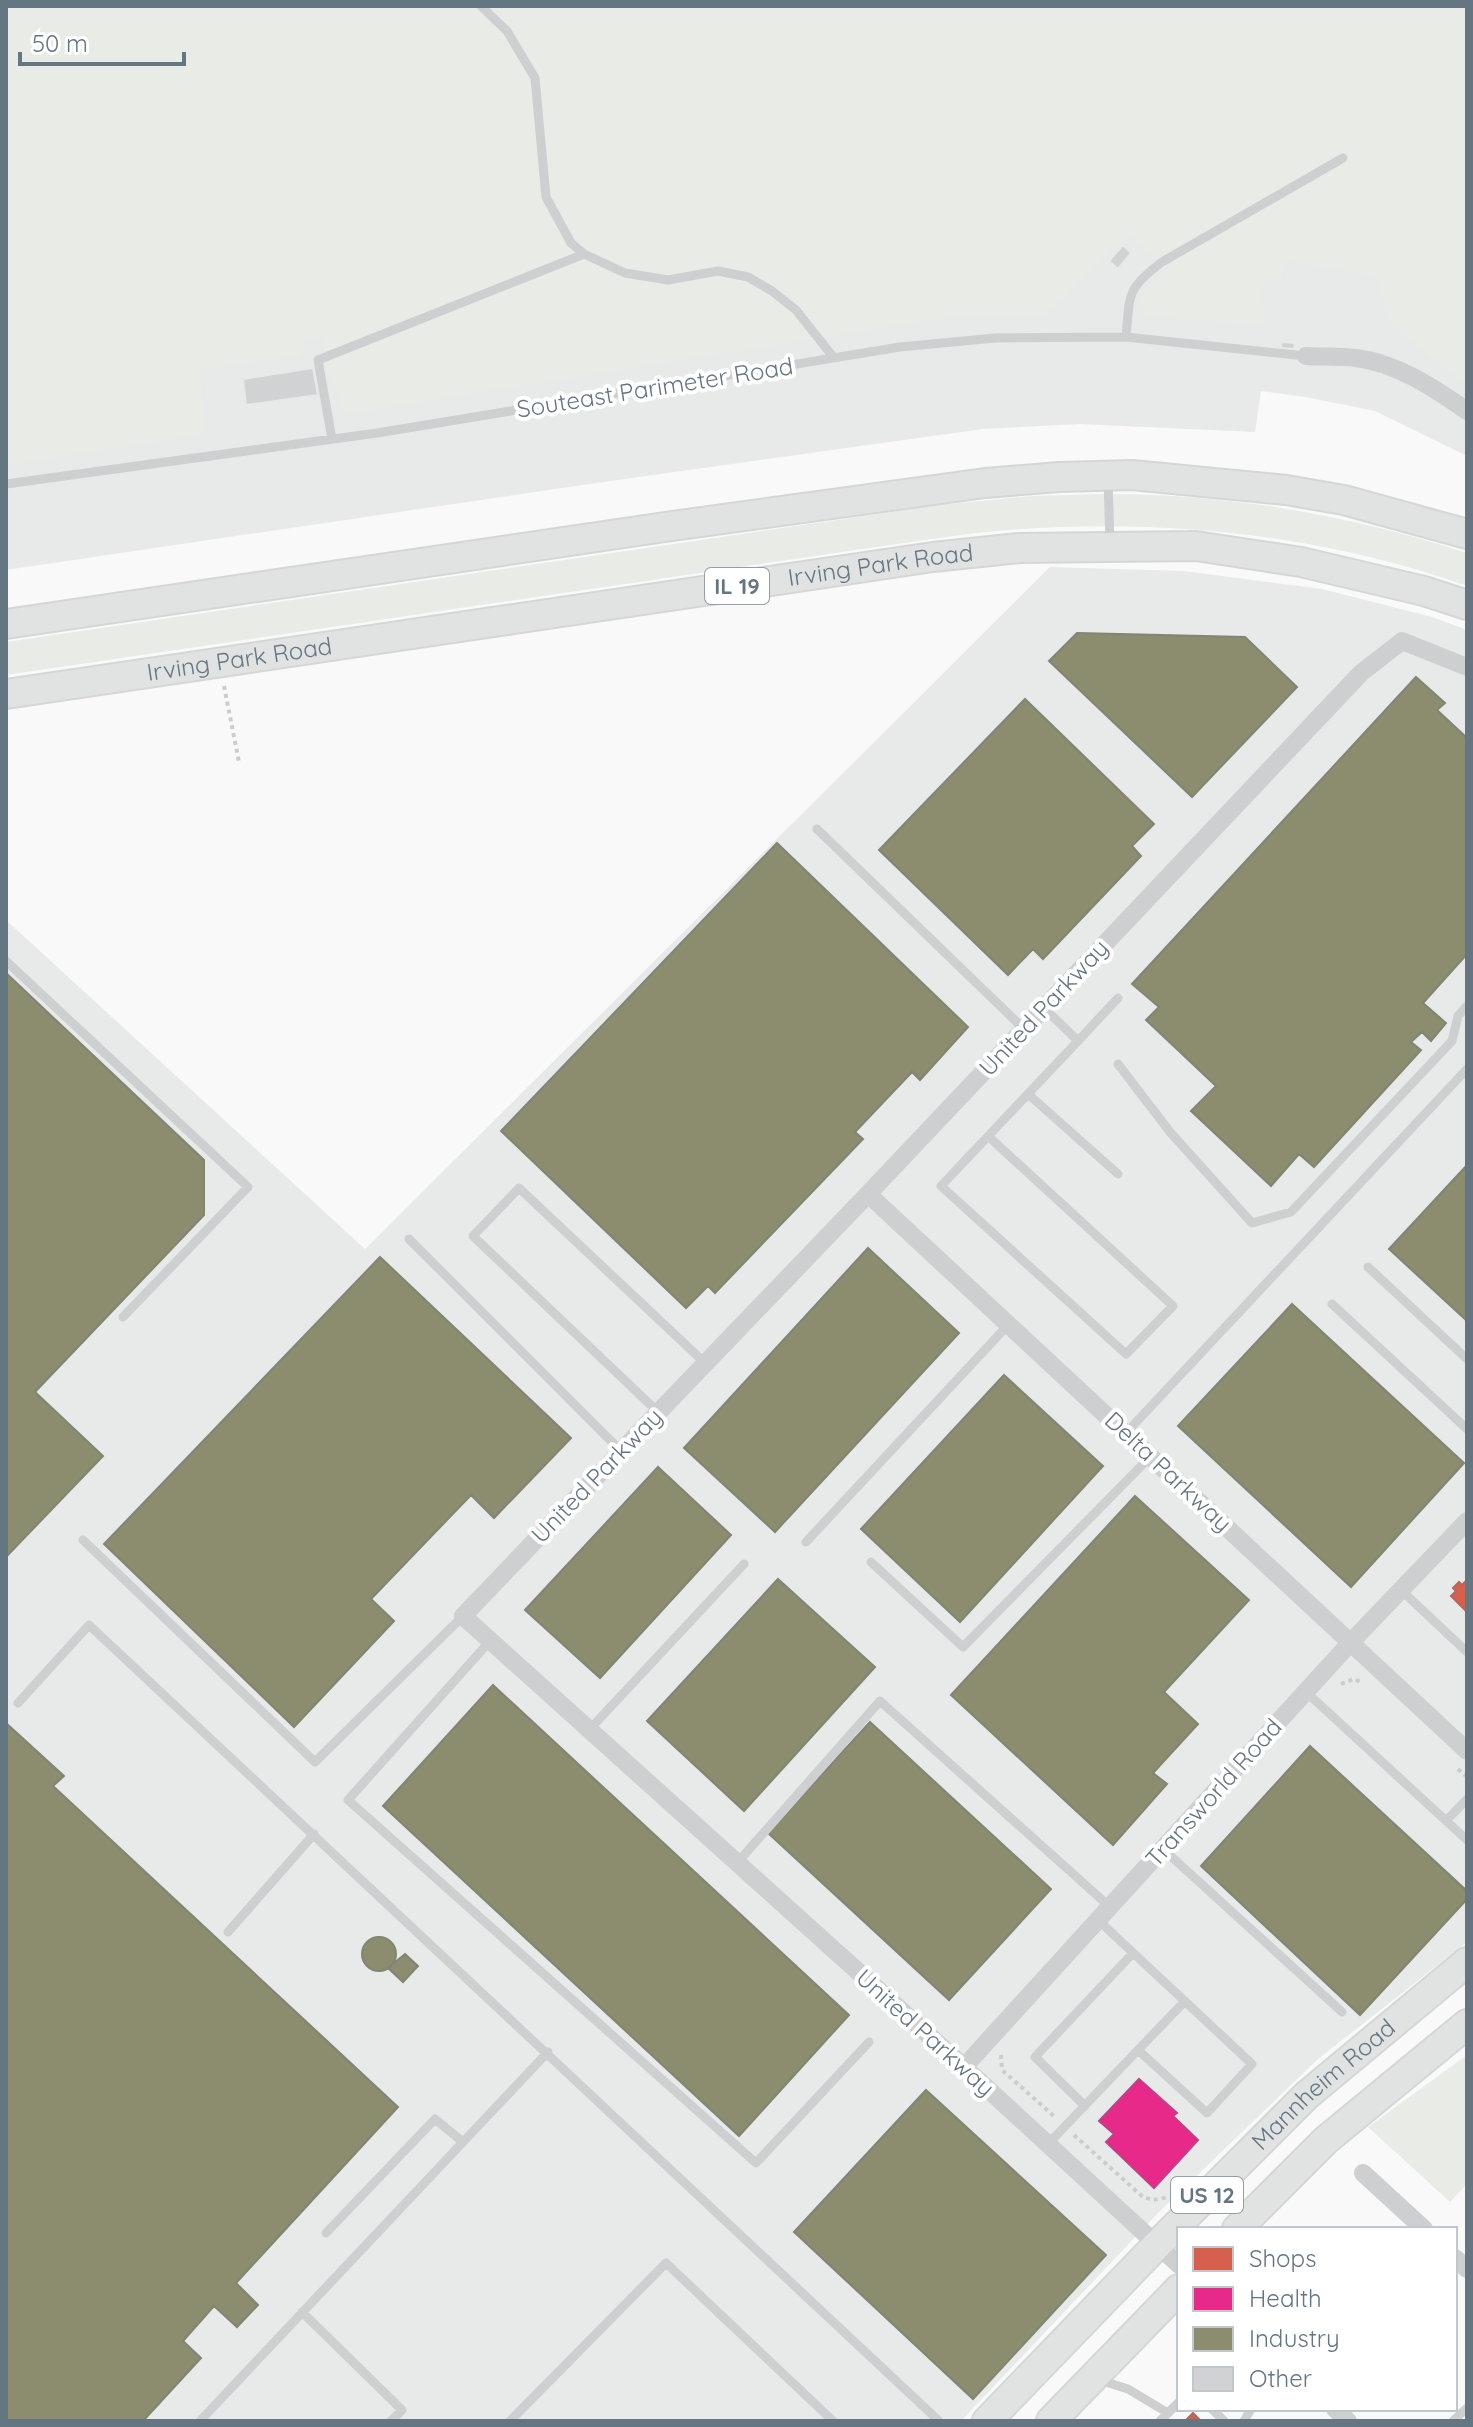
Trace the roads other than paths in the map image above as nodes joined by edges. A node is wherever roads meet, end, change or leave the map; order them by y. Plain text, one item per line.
1 (481, 6) edge
2 (1343, 158) dead end
3 (584, 254) junction
4 (1126, 337) junction
5 (1306, 356) joint
6 (834, 358) junction
7 (1467, 411) edge
8 (332, 439) junction
9 (1108, 476) junction
10 (6, 484) edge
11 (1467, 534) edge
12 (1110, 545) junction
13 (1467, 605) edge
14 (6, 624) edge
15 (1467, 667) edge
16 (6, 694) edge
17 (817, 829) dead end
18 (6, 961) edge
19 (1118, 998) dead end
20 (1467, 1006) edge
21 (1044, 1008) junction
22 (1024, 1029) junction
23 (1078, 1041) junction
24 (1118, 1064) dead end
25 (1467, 1069) edge
26 (1028, 1094) junction
27 (988, 1136) junction
28 (1118, 1174) dead end
29 (868, 1194) junction
30 (409, 1239) dead end
31 (1368, 1267) dead end
32 (1332, 1304) dead end
33 (123, 1317) dead end
34 (1009, 1324) junction
35 (1467, 1359) edge
36 (705, 1363) junction
37 (658, 1412) junction
38 (1467, 1429) edge
39 (1126, 1433) junction
40 (621, 1451) junction
41 (1151, 1456) junction
42 (1467, 1521) edge
43 (83, 1540) dead end
44 (806, 1542) dead end
45 (871, 1562) dead end
46 (744, 1564) dead end
47 (1401, 1590) junction
48 (463, 1616) junction
49 (490, 1641) junction
50 (1351, 1642) junction
51 (1467, 1652) edge
52 (1306, 1692) junction
53 (18, 1703) dead end
54 (589, 1730) junction
55 (1467, 1751) edge
56 (1467, 1799) edge
57 (1446, 1821) junction
58 (314, 1834) junction
59 (1467, 1840) edge
60 (1163, 1849) junction
61 (737, 1863) junction
62 (1104, 1913) junction
63 (228, 1932) dead end
64 (1133, 1953) junction
65 (1467, 1962) edge
66 (1185, 2001) junction
67 (1342, 2012) dead end
68 (1467, 2024) edge
69 (869, 2042) dead end
70 (1138, 2050) junction
71 (548, 2052) junction
72 (964, 2067) junction
73 (1085, 2106) junction
74 (463, 2142) junction
75 (1048, 2145) junction
76 (1363, 2173) dead end
77 (1239, 2227) edge
78 (1422, 2227) edge
79 (326, 2233) dead end
80 (1157, 2245) junction
81 (1177, 2263) edge
82 (1177, 2291) edge
83 (302, 2312) junction
84 (1093, 2378) junction
85 (1177, 2404) edge
86 (1467, 2408) edge
87 (1168, 2413) junction
88 (200, 2421) edge
89 (391, 2421) edge
90 (510, 2421) edge
91 (833, 2421) edge
92 (939, 2421) edge
93 (987, 2421) edge
94 (1051, 2421) edge
95 (1160, 2421) edge
96 (1453, 2421) edge

1 - 3 lane
2 - 4 lane
3 - 6 lane
3 - 8 lane
4 - 5 lane, Souteast Parimeter Road
4 - 6 lane, Souteast Parimeter Road
5 - 7 street
6 - 8 lane, Souteast Parimeter Road
8 - 10 lane, Souteast Parimeter Road
9 - 11 main road
9 - 12 lane
9 - 14 main road
12 - 13 main road, Irving Park Road / IL 19
12 - 16 main road, Irving Park Road / IL 19
15 - 21 street, United Parkway
17 - 22 lane
18 - 33 lane
19 - 23 lane
20 - 24 lane
21 - 22 street, United Parkway
21 - 23 lane
22 - 29 street, United Parkway
23 - 26 lane
25 - 39 lane
26 - 27 lane
26 - 28 lane
27 - 27 lane
29 - 34 street, Delta Parkway
29 - 36 street, United Parkway
30 - 40 lane
31 - 35 lane
32 - 38 lane
34 - 39 street, Delta Parkway
34 - 44 lane
36 - 37 street, United Parkway
36 - 37 lane
37 - 40 street, United Parkway
39 - 41 street, Delta Parkway
40 - 48 street, United Parkway
41 - 45 lane
41 - 50 street, Delta Parkway
42 - 47 street, Transworld Road
43 - 48 lane
46 - 54 lane
47 - 50 street, Transworld Road
47 - 51 lane
48 - 49 street, United Parkway
49 - 54 street, United Parkway
49 - 69 lane
50 - 52 street, Transworld Road
50 - 55 street, Delta Parkway
52 - 57 lane
52 - 60 street, Transworld Road
53 - 58 lane
54 - 61 street, United Parkway
56 - 57 lane
57 - 59 lane
58 - 63 lane
58 - 71 lane
60 - 62 street, Transworld Road
60 - 67 lane
61 - 62 lane
61 - 72 street, United Parkway
62 - 64 lane
62 - 72 street, Transworld Road
64 - 66 lane
64 - 73 lane
65 - 80 main road, Mannheim Road / US 12
66 - 70 lane
66 - 70 lane
68 - 77 main road, Mannheim Road / US 12
70 - 73 lane
71 - 74 lane
71 - 92 lane
72 - 75 street, United Parkway
73 - 75 lane
74 - 79 lane
74 - 83 lane
75 - 80 street, United Parkway
76 - 78 street
80 - 81 street, United Parkway
80 - 93 main road, Mannheim Road / US 12
82 - 84 main road
83 - 88 lane
83 - 89 lane
84 - 87 lane
84 - 94 main road
85 - 87 lane
86 - 96 lane
87 - 95 lane
90 - 91 lane

